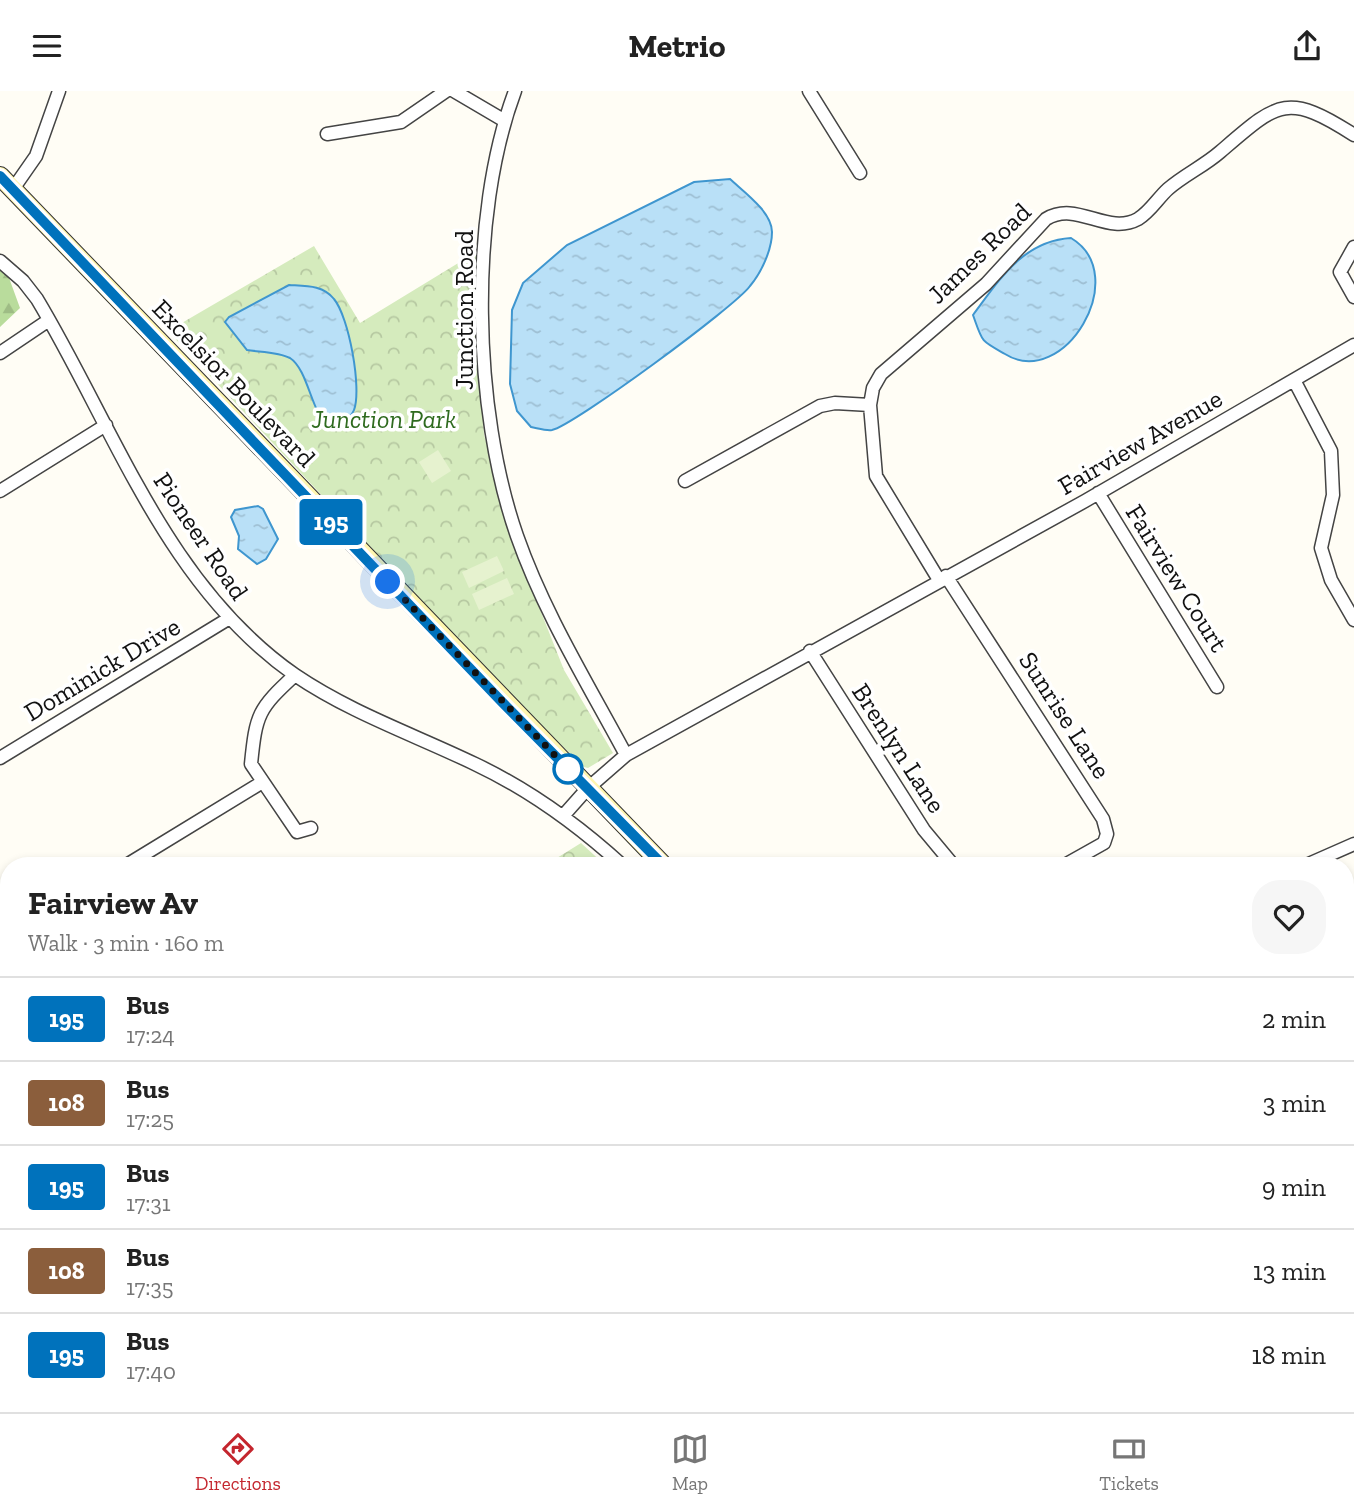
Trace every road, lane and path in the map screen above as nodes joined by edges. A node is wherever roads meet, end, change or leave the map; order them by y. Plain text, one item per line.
1 (59, 91) edge
2 (446, 91) edge
3 (454, 91) edge
4 (515, 91) edge
5 (808, 91) edge
6 (505, 121) junction
7 (327, 134) dead end
8 (1354, 135) edge
9 (860, 173) dead end
10 (0, 176) edge
11 (13, 190) junction
12 (1354, 247) edge
13 (0, 261) edge
14 (1354, 297) edge
15 (49, 320) junction
16 (1354, 345) edge
17 (0, 353) edge
18 (1294, 380) junction
19 (870, 405) junction
20 (106, 425) junction
21 (685, 481) dead end
22 (0, 491) edge
23 (1098, 493) junction
24 (943, 578) junction
25 (228, 618) junction
26 (1354, 620) edge
27 (810, 651) junction
28 (295, 675) junction
29 (1217, 687) dead end
30 (626, 755) junction
31 (0, 758) edge
32 (261, 783) junction
33 (587, 789) junction
34 (563, 816) junction
35 (311, 828) dead end
36 (1354, 844) edge
37 (140, 857) edge
38 (612, 857) edge
39 (655, 857) edge
40 (946, 857) edge
41 (1079, 857) edge
42 (1324, 857) edge

1 - 11 street
2 - 7 street
3 - 6 street
4 - 6 street, Junction Road
5 - 9 street
6 - 30 street, Junction Road
8 - 19 street, James Road
10 - 11 main road, Excelsior Boulevard
11 - 33 main road, Excelsior Boulevard
12 - 14 street
13 - 15 street, Pioneer Road
15 - 17 street
15 - 20 street, Pioneer Road
16 - 18 street, Fairview Avenue
18 - 23 street, Fairview Avenue
18 - 26 street
19 - 21 street
19 - 24 street, Sunrise Lane
20 - 22 street
20 - 25 street, Pioneer Road
23 - 24 street, Fairview Avenue
23 - 29 street, Fairview Court
24 - 27 street, Fairview Avenue
24 - 41 street, Sunrise Lane
25 - 28 street, Pioneer Road
25 - 31 street, Dominick Drive
27 - 30 street, Fairview Avenue
27 - 40 street, Brenlyn Lane
28 - 32 street
28 - 34 street, Pioneer Road
30 - 33 street, Fairview Avenue
32 - 35 street
32 - 37 street
33 - 34 street, Fairview Avenue
33 - 39 main road, Excelsior Boulevard
34 - 38 street, Pioneer Road
36 - 42 street

